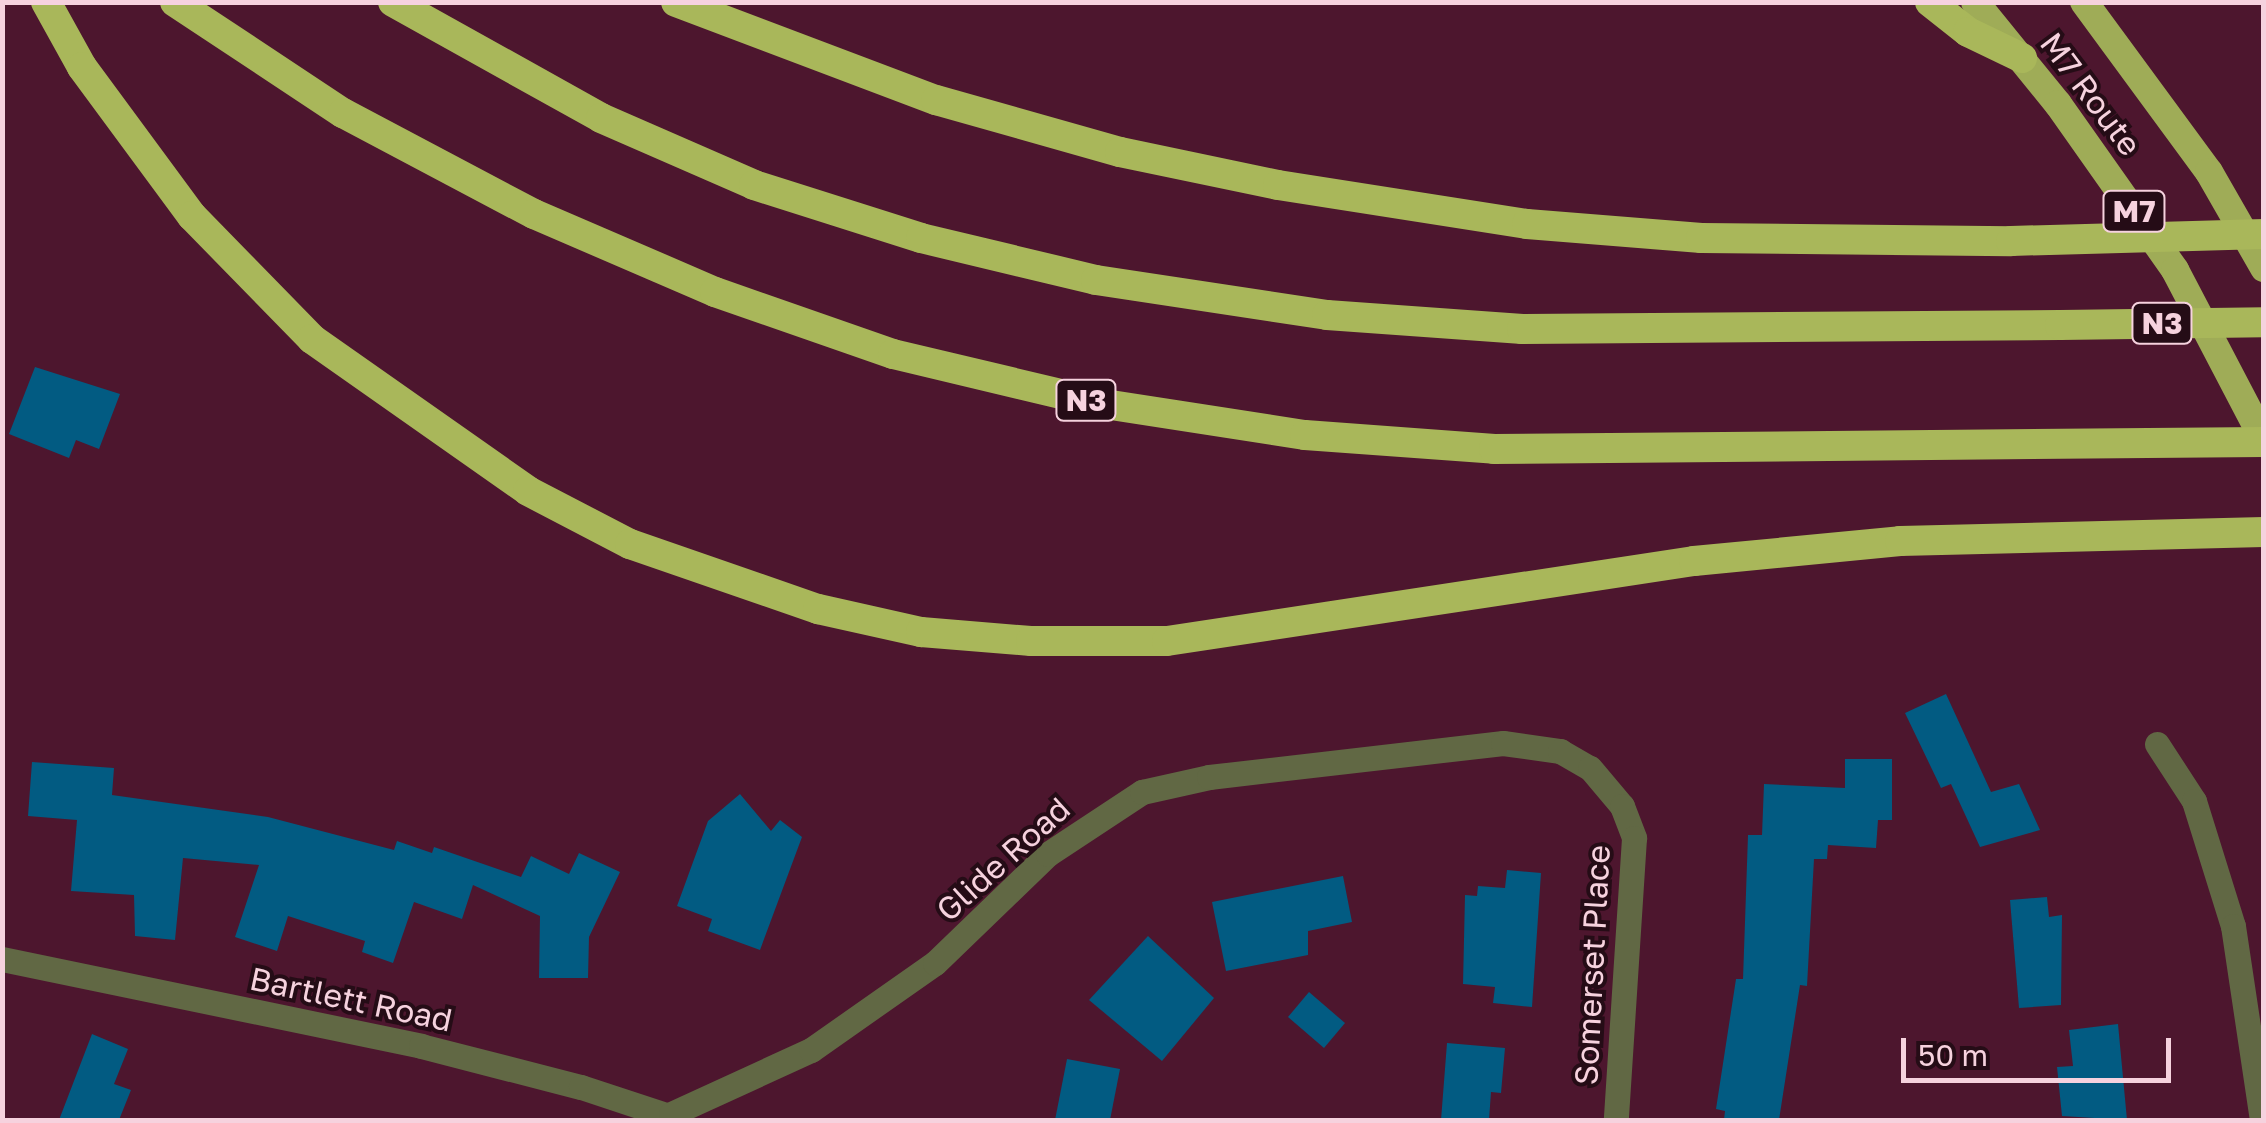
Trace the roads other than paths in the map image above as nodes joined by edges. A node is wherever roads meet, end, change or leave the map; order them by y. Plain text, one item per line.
1 (46, 2) edge
2 (176, 2) edge
3 (393, 2) edge
4 (676, 2) edge
5 (1930, 2) edge
6 (1975, 2) edge
7 (2084, 2) edge
8 (2022, 58) junction
9 (2264, 234) edge
10 (2264, 268) edge
11 (2264, 322) edge
12 (2264, 440) edge
13 (2264, 532) edge
14 (2158, 744) dead end
15 (1590, 768) joint
16 (2, 959) edge
17 (676, 1118) edge
18 (1616, 1120) edge
19 (2262, 1120) edge

1 - 13 highway
2 - 12 highway, N3
3 - 11 highway, N3, bridge
4 - 9 highway, bridge
5 - 8 highway
6 - 8 highway, M7 Route / M7
7 - 10 highway, M7 Route / M7
8 - 12 highway, M7 Route / M7
14 - 19 street
15 - 17 street, Glide Road
15 - 18 street, Somerset Place
16 - 17 street, Bartlett Road

